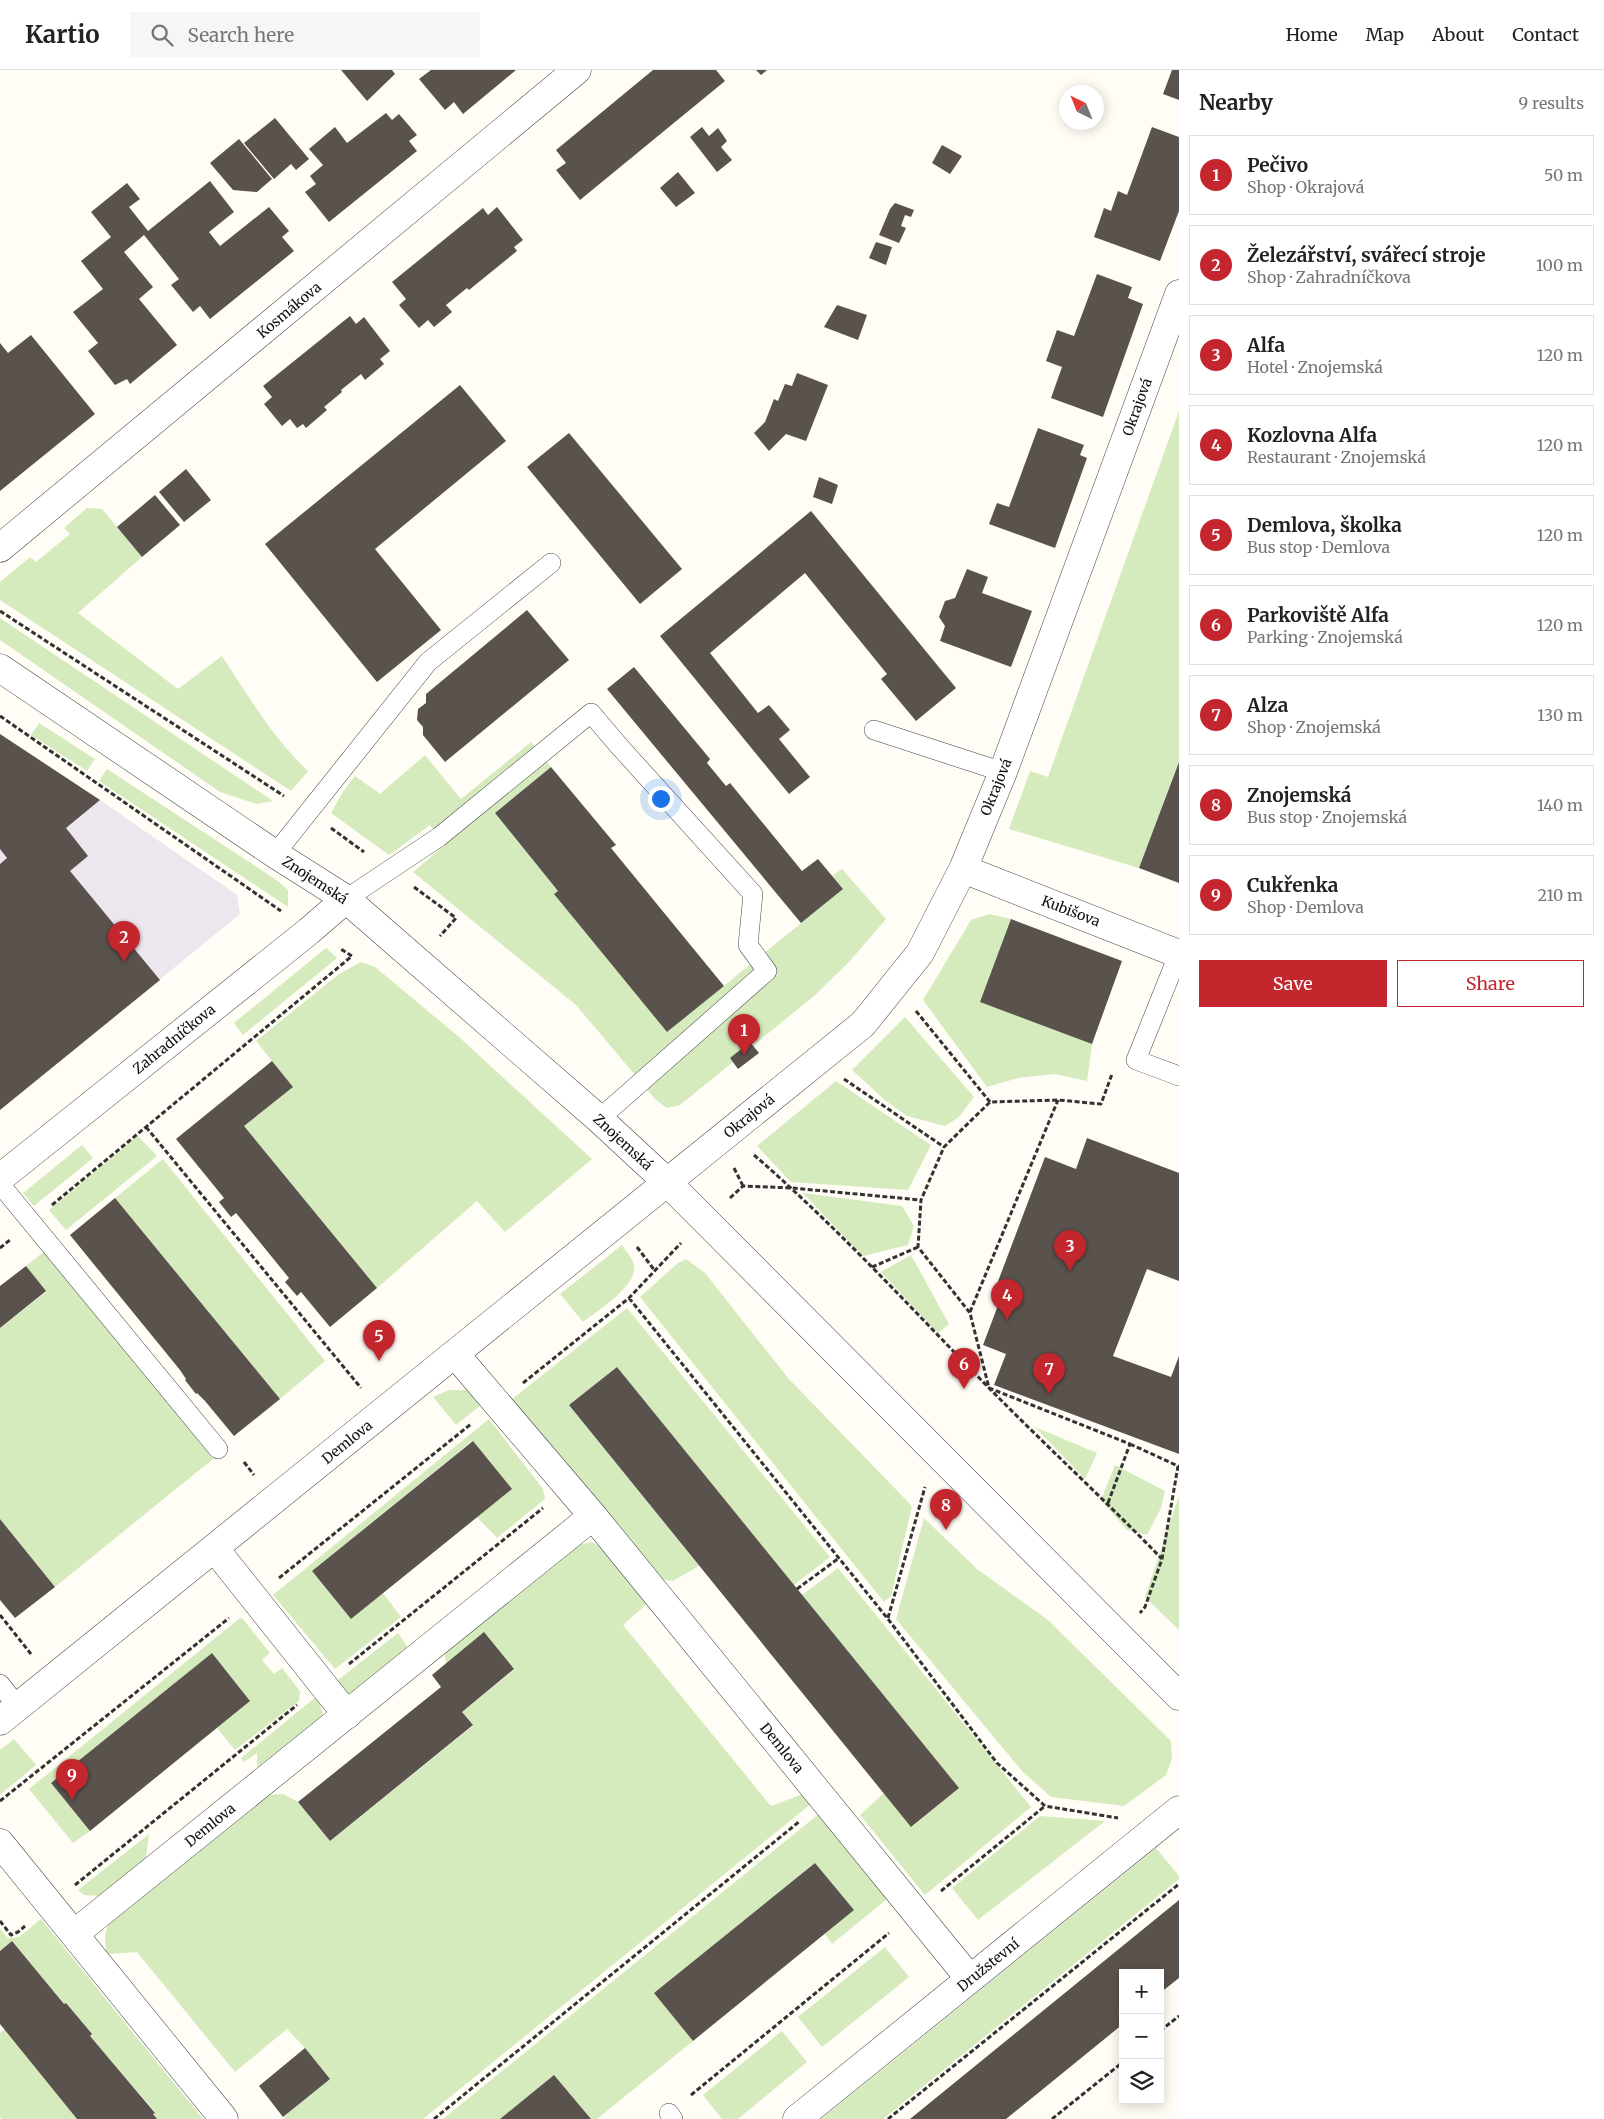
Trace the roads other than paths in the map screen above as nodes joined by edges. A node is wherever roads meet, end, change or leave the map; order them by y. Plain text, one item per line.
1 (577, 70) edge
2 (1179, 294) edge
3 (0, 548) edge
4 (551, 563) dead end
5 (0, 668) edge
6 (874, 730) dead end
7 (1003, 772) junction
8 (275, 854) junction
9 (962, 869) junction
10 (346, 898) junction
11 (1179, 954) edge
12 (1179, 1076) edge
13 (599, 1119) junction
14 (0, 1178) edge
15 (667, 1182) junction
16 (0, 1184) edge
17 (455, 1354) junction
18 (218, 1449) dead end
19 (593, 1516) junction
20 (215, 1549) junction
21 (0, 1684) edge
22 (1179, 1696) edge
23 (9, 1714) edge
24 (347, 1716) junction
25 (1179, 1810) edge
26 (0, 1843) edge
27 (74, 1934) junction
28 (970, 1979) junction
29 (224, 2119) edge
30 (797, 2119) edge

1 - 3 street, Kosmákova
2 - 7 street, Okrajová
4 - 8 lane
5 - 8 street, Znojemská
6 - 7 lane
7 - 9 street, Okrajová
8 - 10 street, Znojemská
9 - 11 street, Kubišova
9 - 15 street, Okrajová
10 - 13 street, Znojemská
10 - 13 lane
10 - 14 street, Zahradníčkova
11 - 12 lane
13 - 15 street, Znojemská
15 - 17 street, Demlova
15 - 22 street, Znojemská
16 - 18 lane
17 - 19 street, Demlova
17 - 20 street, Demlova
19 - 24 street, Demlova
19 - 28 street, Demlova
20 - 23 street, Demlova
20 - 24 street
21 - 23 lane
24 - 27 street, Demlova
25 - 28 street, Družstevní
26 - 27 street
27 - 29 street
28 - 30 street, Družstevní

